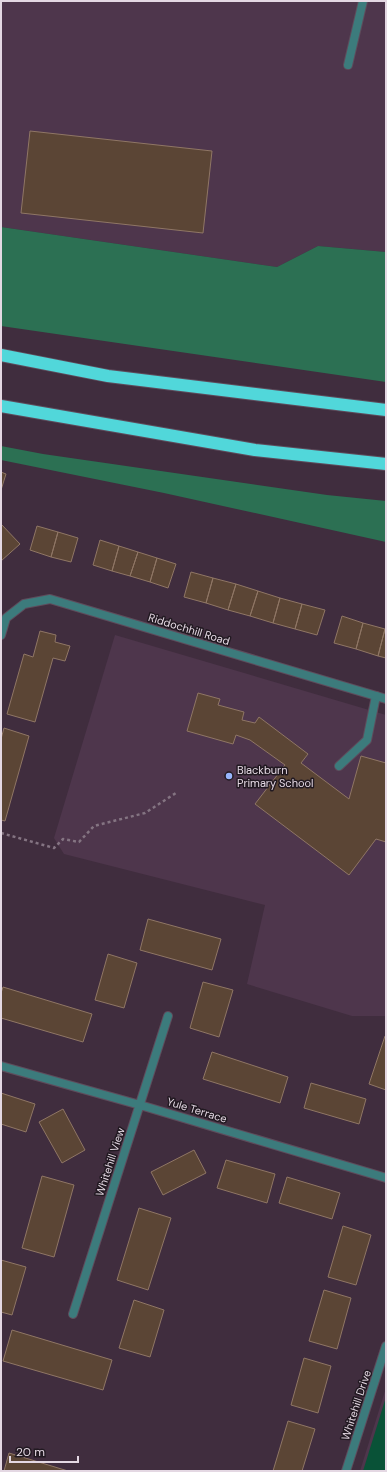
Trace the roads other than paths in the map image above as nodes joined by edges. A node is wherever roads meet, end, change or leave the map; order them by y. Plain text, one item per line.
1 (363, 1) edge
2 (348, 65) dead end
3 (1, 355) edge
4 (1, 406) edge
5 (386, 410) edge
6 (386, 464) edge
7 (1, 635) edge
8 (376, 696) junction
9 (386, 699) edge
10 (340, 766) dead end
11 (168, 1016) dead end
12 (1, 1066) edge
13 (140, 1105) junction
14 (386, 1178) edge
15 (73, 1314) dead end
16 (386, 1346) edge
17 (346, 1471) edge

1 - 2 street
3 - 5 highway
4 - 6 highway
7 - 8 street, Riddochhill Road
8 - 9 street, Riddochhill Road
8 - 10 street
11 - 13 street, Whitehill View
12 - 13 street, Yule Terrace
13 - 14 street, Yule Terrace
13 - 15 street, Whitehill View
16 - 17 street, Whitehill Drive

